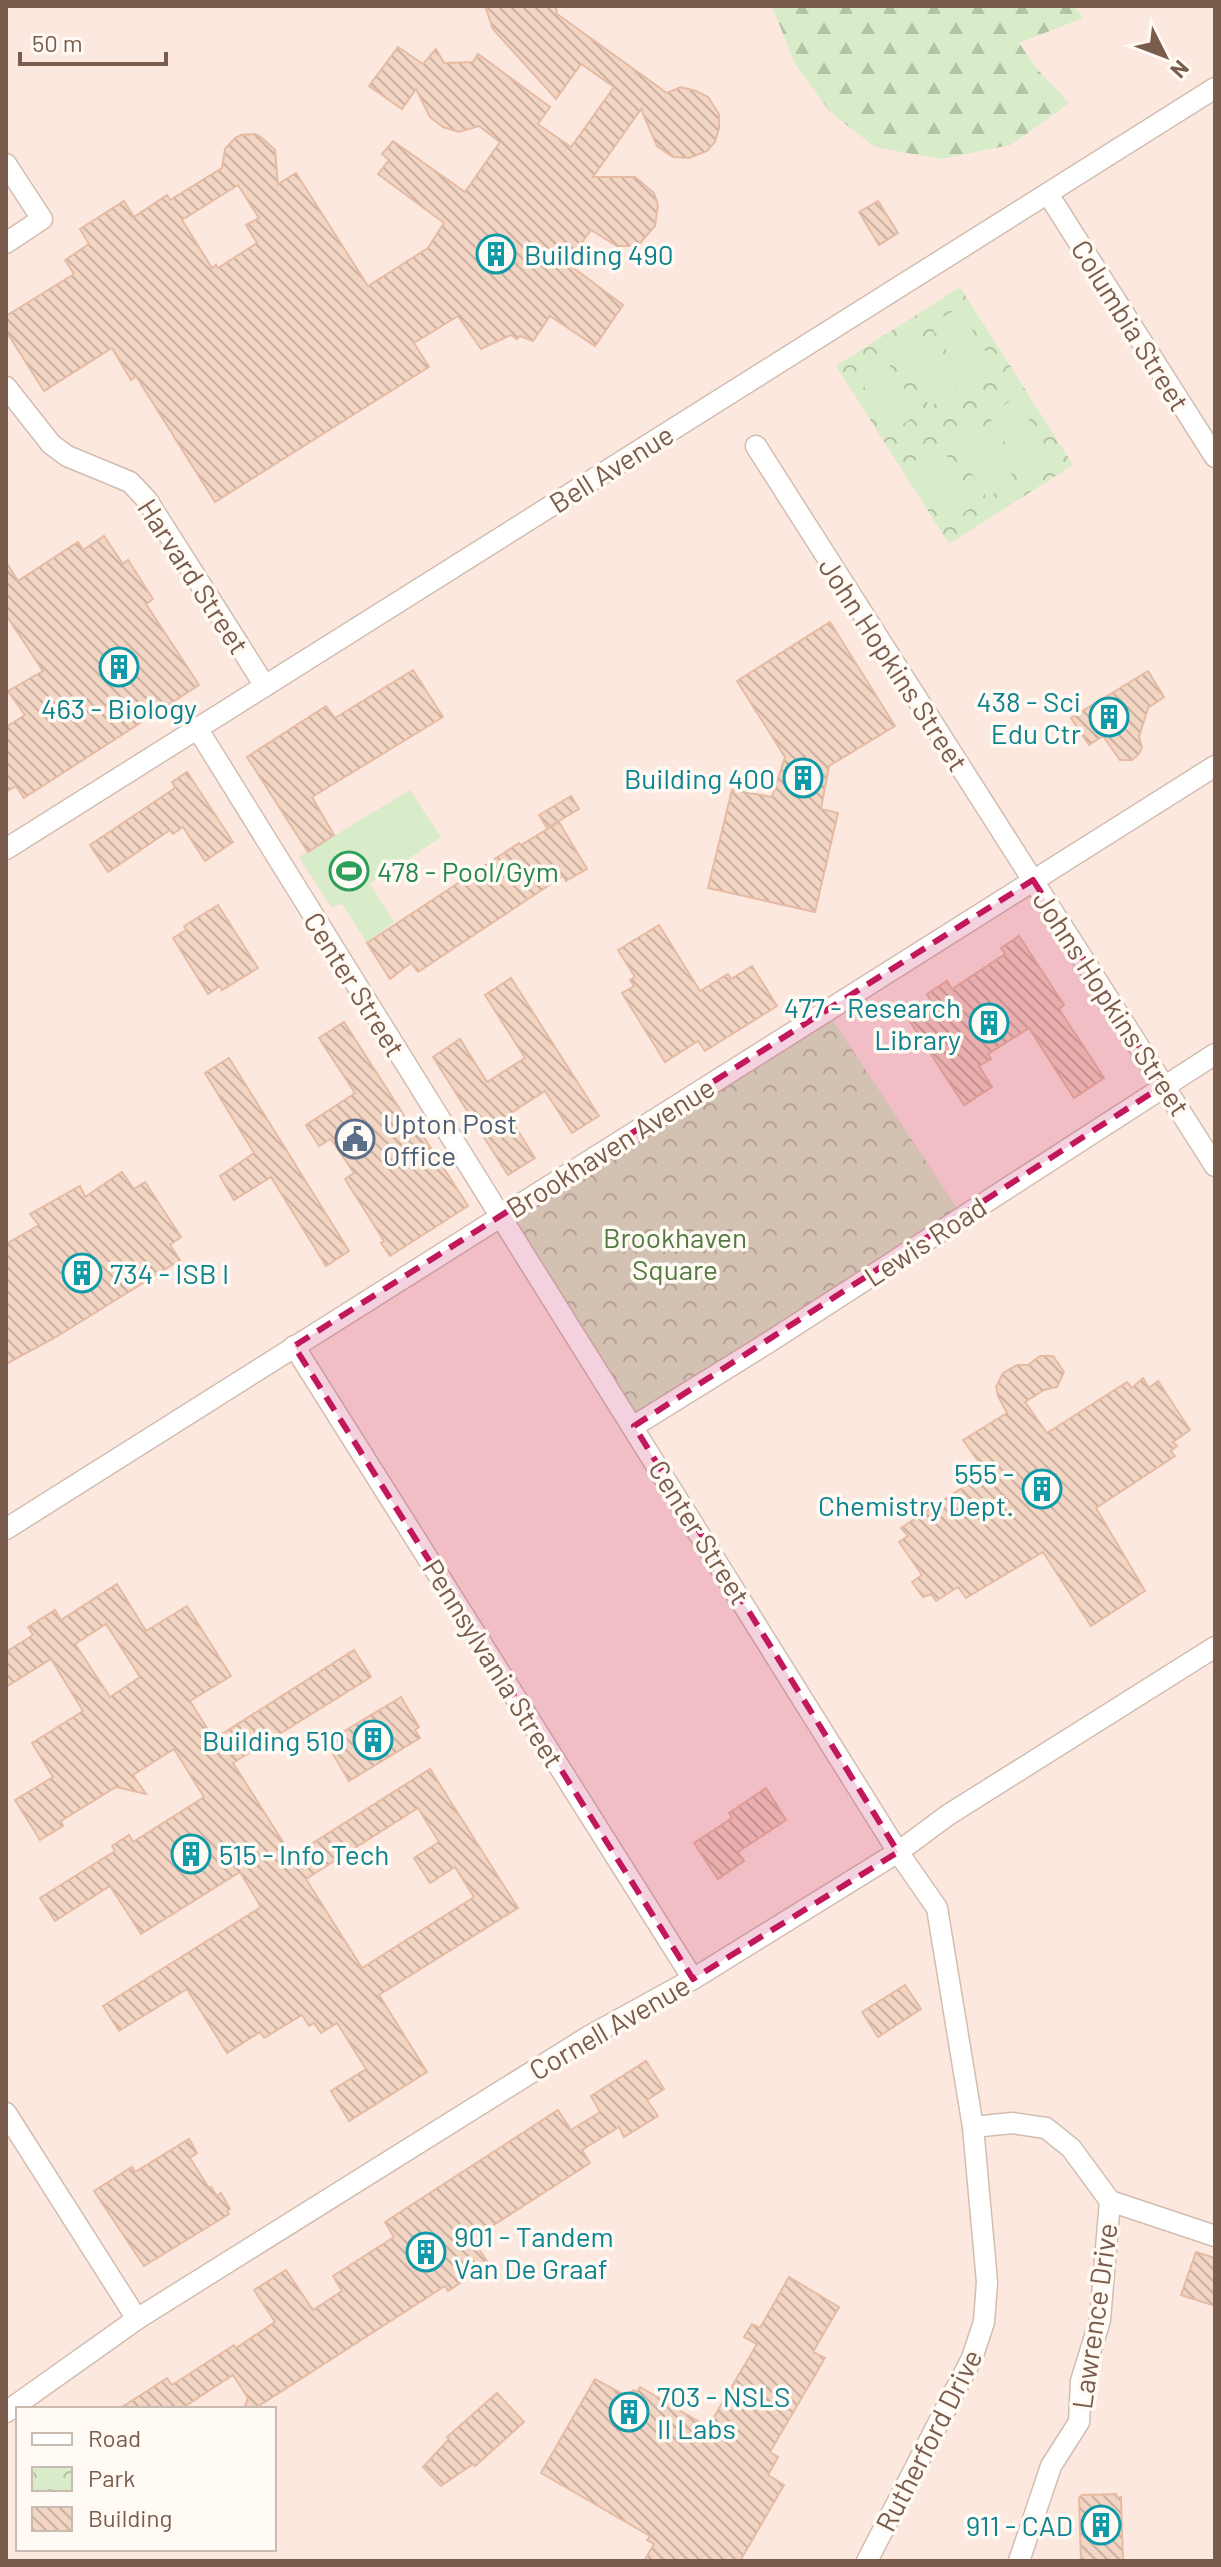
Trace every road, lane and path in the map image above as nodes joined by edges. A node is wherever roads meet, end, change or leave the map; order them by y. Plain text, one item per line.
1 (1215, 88) edge
2 (6, 164) edge
3 (1048, 194) junction
4 (6, 243) edge
5 (6, 387) edge
6 (756, 446) dead end
7 (1215, 457) edge
8 (265, 686) junction
9 (197, 728) junction
10 (1215, 766) edge
11 (6, 849) edge
12 (1033, 880) junction
13 (1215, 1054) edge
14 (1164, 1085) junction
15 (1215, 1166) edge
16 (499, 1216) junction
17 (294, 1346) junction
18 (634, 1426) junction
19 (6, 1529) edge
20 (1215, 1647) edge
21 (898, 1852) junction
22 (693, 1979) junction
23 (6, 2113) edge
24 (973, 2127) junction
25 (1110, 2201) junction
26 (1215, 2236) edge
27 (137, 2319) junction
28 (6, 2412) edge
29 (867, 2561) edge
30 (1019, 2561) edge

1 - 3 street, Bell Avenue
2 - 4 street
3 - 7 street, Columbia Street
3 - 8 street, Bell Avenue
5 - 8 street, Harvard Street
6 - 12 street, John Hopkins Street
8 - 9 street, Bell Avenue
9 - 11 street, Bell Avenue
9 - 16 street, Center Street
10 - 12 street, Brookhaven Avenue
12 - 14 street, Johns Hopkins Street
12 - 16 street, Brookhaven Avenue
13 - 14 street, Lewis Road
14 - 15 street, Johns Hopkins Street
14 - 18 street, Lewis Road
16 - 17 street, Brookhaven Avenue
16 - 18 street, Center Street
17 - 19 street, Brookhaven Avenue
17 - 22 street, Pennsylvania Street
18 - 21 street, Center Street
20 - 21 street, Cornell Avenue
21 - 22 street, Cornell Avenue
21 - 24 street, Center Street
22 - 27 street, Cornell Avenue
23 - 27 street
24 - 25 street
24 - 29 street, Rutherford Drive
25 - 26 street
25 - 30 street, Lawrence Drive
27 - 28 street, Cornell Avenue

